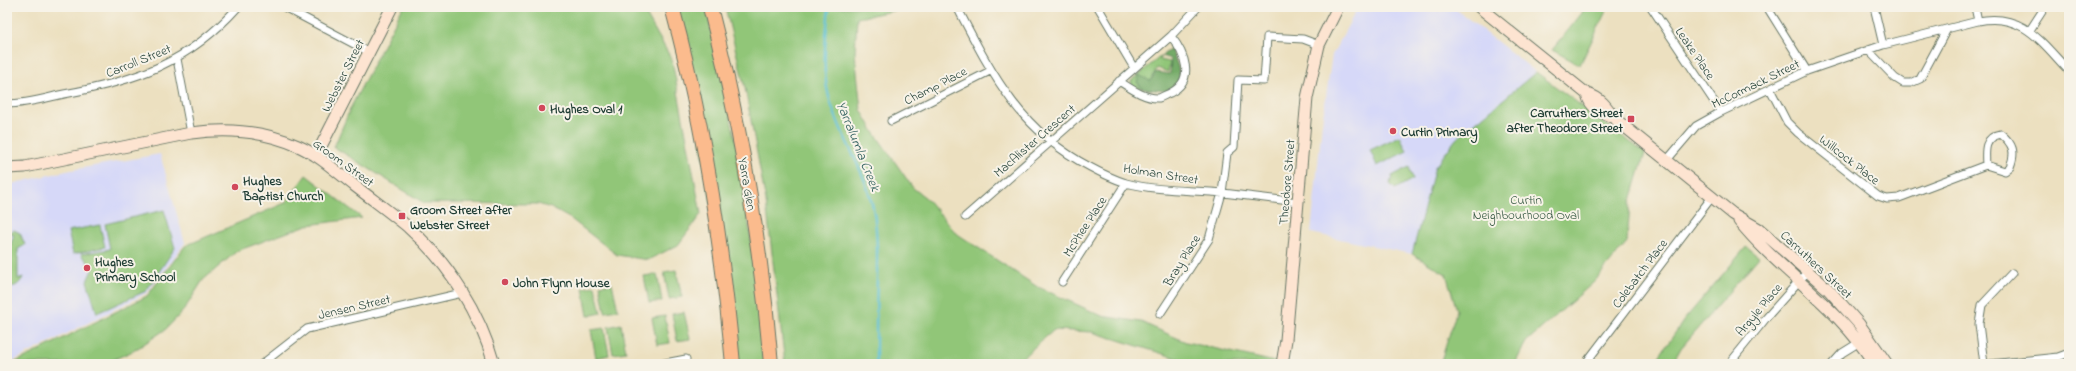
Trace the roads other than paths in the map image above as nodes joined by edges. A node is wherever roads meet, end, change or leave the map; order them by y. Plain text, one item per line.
1 (238, 7) edge
2 (284, 7) edge
3 (392, 7) edge
4 (672, 7) edge
5 (710, 7) edge
6 (957, 7) edge
7 (1098, 7) edge
8 (1198, 7) edge
9 (1338, 7) edge
10 (1479, 7) edge
11 (1651, 7) edge
12 (1767, 7) edge
13 (1874, 7) edge
14 (1975, 7) edge
15 (2045, 7) edge
16 (1978, 21) junction
17 (1947, 29) junction
18 (2030, 30) junction
19 (1171, 36) junction
20 (1318, 45) junction
21 (1883, 45) junction
22 (1868, 50) junction
23 (369, 52) junction
24 (177, 59) junction
25 (1134, 68) junction
26 (990, 71) junction
27 (1807, 71) junction
28 (2069, 71) edge
29 (1119, 81) junction
30 (1770, 89) junction
31 (7, 104) edge
32 (1721, 112) junction
33 (891, 120) dead end
34 (191, 133) junction
35 (1051, 141) junction
36 (316, 156) junction
37 (1667, 160) junction
38 (1986, 165) junction
39 (25, 167) junction
40 (7, 168) edge
41 (7, 175) edge
42 (1126, 182) junction
43 (1222, 193) junction
44 (1712, 197) junction
45 (1298, 202) junction
46 (715, 207) junction
47 (1733, 214) junction
48 (964, 217) dead end
49 (1807, 272) junction
50 (2012, 273) dead end
51 (1799, 280) junction
52 (1062, 282) dead end
53 (462, 293) junction
54 (1160, 314) dead end
55 (1863, 340) junction
56 (2069, 353) edge
57 (686, 359) dead end
58 (2028, 362) edge
59 (262, 364) edge
60 (494, 364) edge
61 (660, 364) edge
62 (728, 364) edge
63 (733, 364) edge
64 (771, 364) edge
65 (1282, 364) edge
66 (1585, 364) edge
67 (1729, 364) edge
68 (1832, 364) edge
69 (1874, 364) edge
70 (1886, 364) edge
71 (1984, 364) edge
72 (1990, 364) edge

1 - 24 street, Carroll Street
2 - 23 street
3 - 23 main road, Webster Street
4 - 46 highway
5 - 64 highway, Yarra Glen
6 - 26 street, Holman Street
7 - 25 street
8 - 19 street, MacAlister Crescent
9 - 20 main road, Theodore Street
10 - 37 main road, Carruthers Street
11 - 32 street, Leake Place
12 - 27 street
13 - 21 street
14 - 16 street
15 - 18 street
16 - 17 street, McCormack Street
16 - 18 street, McCormack Street
17 - 21 street, McCormack Street
17 - 22 street
18 - 28 street, McCormack Street
19 - 25 street, MacAlister Crescent
19 - 29 street
20 - 43 street, Bray Place
20 - 45 main road, Theodore Street
21 - 22 street, McCormack Street
22 - 27 street, McCormack Street
23 - 36 main road, Webster Street
24 - 31 street, Carroll Street
24 - 34 street
25 - 29 street, MacAlister Crescent
26 - 33 street, Champ Place
26 - 35 street, Holman Street
27 - 30 street, McCormack Street
29 - 35 street, MacAlister Crescent
30 - 32 street, McCormack Street
30 - 38 street, Willcock Place
32 - 37 street, McCormack Street
34 - 36 main road, Groom Street
34 - 39 main road, Groom Street
35 - 42 street, Holman Street
35 - 48 street, MacAlister Crescent
36 - 53 main road, Groom Street
37 - 44 main road, Carruthers Street
38 - 38 street
39 - 40 main road, Groom Street
39 - 41 main road, Groom Street
42 - 43 street, Holman Street
42 - 52 street, McPhee Place
43 - 45 street, Holman Street
43 - 54 street, Bray Place
44 - 47 main road, Carruthers Street
44 - 66 street, Colebatch Place
45 - 65 main road, Theodore Street
46 - 62 highway
46 - 63 highway
47 - 49 main road, Carruthers Street
47 - 51 main road, Carruthers Street
49 - 51 street, Argyle Place
49 - 55 main road, Carruthers Street
50 - 71 street
51 - 55 main road, Carruthers Street
51 - 67 street, Argyle Place
53 - 59 street, Jensen Street
53 - 60 main road, Groom Street
55 - 68 street
55 - 69 main road, Carruthers Street
55 - 70 main road, Carruthers Street
56 - 58 street
57 - 61 street
58 - 72 street

